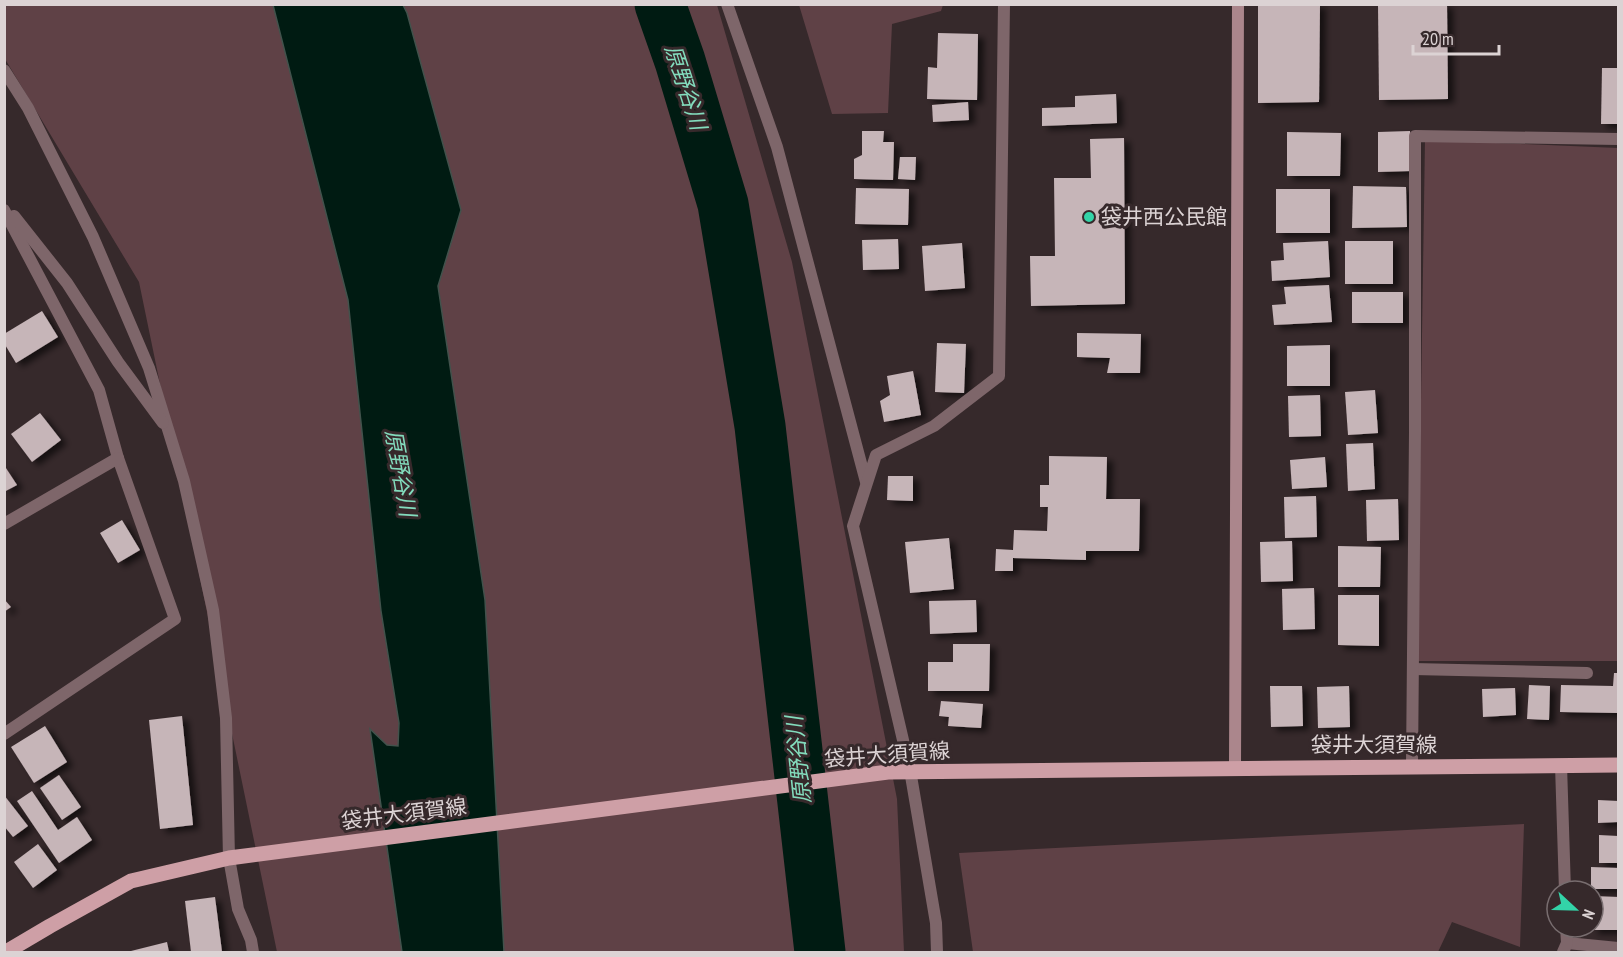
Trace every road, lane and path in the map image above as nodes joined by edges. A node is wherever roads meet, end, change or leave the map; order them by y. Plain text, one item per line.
1 (727, 4) edge
2 (1004, 4) edge
3 (1238, 4) edge
4 (4, 70) edge
5 (4, 85) edge
6 (28, 108) junction
7 (1618, 139) edge
8 (4, 203) edge
9 (4, 210) edge
10 (169, 432) junction
11 (118, 458) junction
12 (867, 483) junction
13 (4, 524) edge
14 (1413, 669) junction
15 (1587, 673) dead end
16 (4, 734) edge
17 (1561, 765) junction
18 (1618, 765) edge
19 (1413, 766) junction
20 (1236, 767) junction
21 (910, 770) junction
22 (230, 858) junction
23 (1565, 879) edge
24 (1565, 948) edge
25 (1618, 948) edge
26 (6, 952) edge
27 (253, 952) edge
28 (938, 952) edge

1 - 12 street
2 - 12 street
3 - 20 street
4 - 6 street
5 - 6 street
6 - 10 street
7 - 14 street
8 - 10 street
9 - 11 street
10 - 22 street
11 - 13 street
11 - 16 street
12 - 21 street
14 - 15 street
14 - 19 street
17 - 18 main road, 袋井大須賀線
17 - 19 main road, 袋井大須賀線
17 - 23 street
19 - 20 main road, 袋井大須賀線
20 - 21 main road, 袋井大須賀線
21 - 22 main road, 袋井大須賀線
21 - 28 street
22 - 26 main road, 袋井大須賀線
22 - 27 street
24 - 25 street

